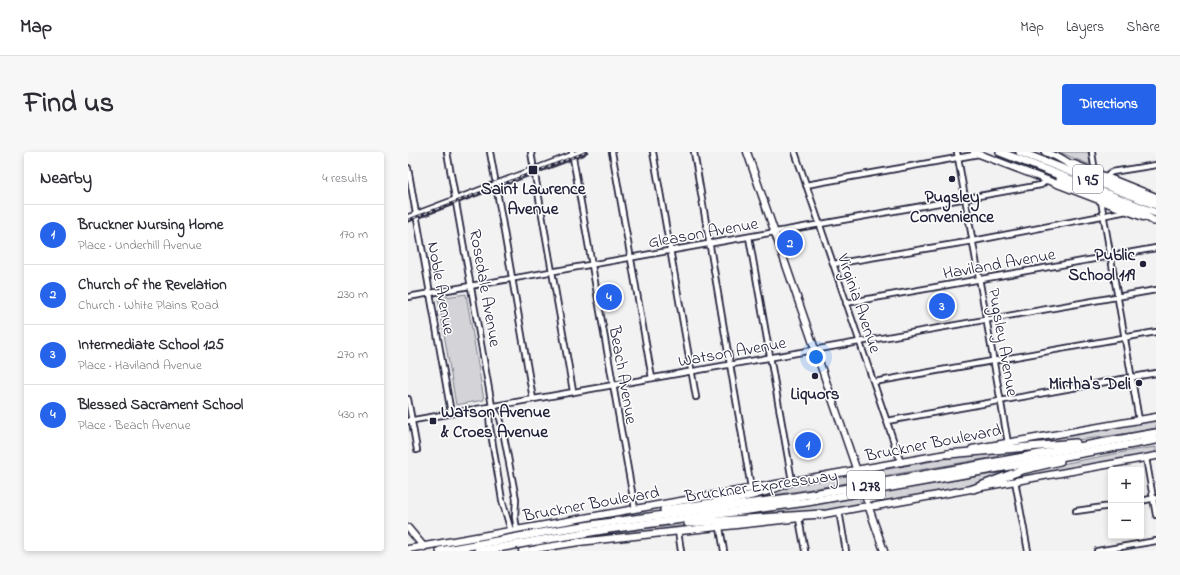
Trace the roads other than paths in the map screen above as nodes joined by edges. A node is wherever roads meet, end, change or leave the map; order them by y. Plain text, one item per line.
1 (447, 152) edge
2 (490, 152) edge
3 (530, 152) edge
4 (582, 152) edge
5 (612, 152) edge
6 (653, 152) edge
7 (694, 152) edge
8 (747, 152) edge
9 (795, 152) edge
10 (957, 152) edge
11 (997, 152) edge
12 (1020, 152) edge
13 (1045, 152) edge
14 (1092, 152) edge
15 (977, 153) edge
16 (1004, 153) edge
17 (572, 154) edge
18 (1058, 157) junction
19 (958, 158) junction
20 (533, 164) dead end
21 (1030, 164) junction
22 (1156, 165) edge
23 (408, 168) edge
24 (1095, 172) junction
25 (535, 175) dead end
26 (1106, 176) junction
27 (495, 179) dead end
28 (1048, 180) junction
29 (806, 185) junction
30 (497, 191) dead end
31 (1156, 196) edge
32 (965, 198) junction
33 (456, 200) junction
34 (1100, 201) junction
35 (1156, 201) edge
36 (1156, 205) edge
37 (1127, 211) junction
38 (1156, 213) edge
39 (416, 215) junction
40 (1103, 216) junction
41 (408, 218) edge
42 (1155, 222) edge
43 (819, 224) junction
44 (774, 232) junction
45 (749, 237) junction
46 (972, 241) junction
47 (710, 244) junction
48 (1156, 248) edge
49 (670, 251) junction
50 (1110, 257) junction
51 (631, 258) junction
52 (833, 264) junction
53 (591, 265) junction
54 (552, 272) junction
55 (512, 279) junction
56 (980, 280) junction
57 (471, 286) junction
58 (1156, 290) edge
59 (430, 293) junction
60 (408, 297) edge
61 (1118, 297) junction
62 (846, 303) junction
63 (987, 320) junction
64 (1156, 332) edge
65 (1125, 337) junction
66 (860, 343) junction
67 (815, 350) junction
68 (770, 357) junction
69 (994, 361) junction
70 (731, 364) junction
71 (691, 371) junction
72 (1156, 373) edge
73 (652, 378) junction
74 (1132, 378) junction
75 (874, 382) junction
76 (612, 385) junction
77 (573, 392) junction
78 (696, 398) dead end
79 (408, 399) edge
80 (533, 399) junction
81 (1001, 401) junction
82 (492, 406) junction
83 (451, 413) junction
84 (1156, 417) edge
85 (410, 420) edge
86 (1139, 420) junction
87 (887, 421) junction
88 (1156, 433) edge
89 (1156, 440) edge
90 (1103, 442) junction
91 (1008, 443) junction
92 (1109, 449) junction
93 (417, 450) dead end
94 (948, 454) junction
95 (1156, 456) edge
96 (1146, 458) junction
97 (901, 463) junction
98 (857, 474) junction
99 (792, 481) junction
100 (1016, 481) junction
101 (751, 488) junction
102 (973, 489) junction
103 (1155, 499) edge
104 (1144, 501) edge
105 (868, 504) junction
106 (1108, 506) edge
107 (635, 509) junction
108 (839, 511) junction
109 (1076, 511) dead end
110 (822, 514) junction
111 (1156, 515) edge
112 (628, 519) junction
113 (799, 519) junction
114 (652, 523) junction
115 (408, 528) edge
116 (720, 528) junction
117 (514, 530) junction
118 (678, 531) junction
119 (535, 538) junction
120 (1156, 540) edge
121 (498, 544) junction
122 (424, 546) junction
123 (408, 549) edge
124 (440, 551) edge
125 (478, 551) edge
126 (483, 551) edge
127 (517, 551) edge
128 (525, 551) edge
129 (681, 551) edge
130 (724, 551) edge
131 (805, 551) edge
132 (846, 551) edge
133 (884, 551) edge
134 (1028, 551) edge
135 (1097, 551) edge

1 - 33 street, Rosedale Avenue
2 - 27 street
3 - 20 street
4 - 17 main road
5 - 51 street
6 - 49 street
7 - 47 street
8 - 44 main road
9 - 29 street, Virginia Avenue
10 - 19 street, Pugsley Avenue
11 - 16 highway
12 - 36 highway, I 95
13 - 18 main road
14 - 24 street
15 - 19 street
15 - 28 main road
16 - 21 highway, I 95
17 - 33 main road
17 - 53 street, Beach Avenue
18 - 24 main road
18 - 35 highway
19 - 29 street
19 - 32 street, Pugsley Avenue
21 - 38 highway, I 95
21 - 42 highway
22 - 26 street
23 - 39 street, Noble Avenue
24 - 26 main road
25 - 54 street
26 - 31 main road
28 - 32 street, Gleason Avenue
28 - 34 main road
29 - 43 street, Virginia Avenue
30 - 55 street
32 - 43 street, Gleason Avenue
32 - 46 street, Pugsley Avenue
33 - 39 main road
33 - 57 street, Rosedale Avenue
34 - 37 main road
34 - 40 street
37 - 40 street
37 - 42 main road
39 - 41 main road
39 - 59 street, Noble Avenue
40 - 46 street
40 - 50 street
43 - 44 street, Gleason Avenue
43 - 52 street, Virginia Avenue
44 - 45 street, Gleason Avenue
44 - 67 main road
45 - 47 street, Gleason Avenue
45 - 68 street
46 - 52 street
46 - 56 street, Pugsley Avenue
47 - 49 street, Gleason Avenue
47 - 70 street
48 - 50 street, Haviland Avenue
49 - 51 street, Gleason Avenue
49 - 71 street
50 - 56 street, Haviland Avenue
50 - 61 street
51 - 53 street, Gleason Avenue
51 - 73 street
52 - 62 street, Virginia Avenue
53 - 54 street, Gleason Avenue
53 - 76 street, Beach Avenue
54 - 55 street, Gleason Avenue
54 - 77 street
55 - 57 street, Gleason Avenue
55 - 80 street
56 - 62 street, Haviland Avenue
56 - 63 street, Pugsley Avenue
57 - 59 street, Gleason Avenue
57 - 82 street, Rosedale Avenue
58 - 61 street, Watson Avenue
59 - 60 street, Gleason Avenue
59 - 83 street, Noble Avenue
61 - 63 street, Watson Avenue
61 - 65 street
62 - 66 street, Virginia Avenue
63 - 66 street, Watson Avenue
63 - 69 street, Pugsley Avenue
64 - 65 street
65 - 69 street
65 - 74 street
66 - 67 street, Watson Avenue
66 - 75 street, Virginia Avenue
67 - 68 street, Watson Avenue
67 - 98 main road
68 - 70 street, Watson Avenue
68 - 99 street
69 - 75 street
69 - 81 street, Pugsley Avenue
70 - 71 street, Watson Avenue
70 - 101 street
71 - 73 street, Watson Avenue
71 - 78 street
72 - 74 street
73 - 76 street, Watson Avenue
74 - 81 street
74 - 86 street
75 - 87 street, Virginia Avenue
76 - 77 street, Watson Avenue
76 - 107 street, Beach Avenue
77 - 80 street, Watson Avenue
79 - 85 street
80 - 82 street, Watson Avenue
81 - 87 street
81 - 91 street, Pugsley Avenue
82 - 83 street, Watson Avenue
82 - 117 street, Rosedale Avenue
82 - 117 street, Rosedale Avenue
83 - 85 street, Watson Avenue
84 - 86 main road, Bruckner Boulevard
85 - 93 street
86 - 91 main road, Bruckner Boulevard
87 - 97 street, Virginia Avenue
88 - 90 highway, Bruckner Expressway / I 278
89 - 92 highway, Bruckner Expressway / I 278
90 - 94 highway
90 - 112 highway, Bruckner Expressway / I 278
91 - 94 main road, Bruckner Boulevard
92 - 102 highway
92 - 114 highway, Bruckner Expressway / I 278
94 - 97 main road, Bruckner Boulevard
95 - 96 main road, Bruckner Boulevard
96 - 100 main road, Bruckner Boulevard
96 - 103 street
97 - 98 main road, Bruckner Boulevard
98 - 99 main road, Bruckner Boulevard
98 - 105 main road, bridge
99 - 101 main road, Bruckner Boulevard
99 - 112 highway
100 - 102 main road, Bruckner Boulevard
100 - 134 street
101 - 107 main road, Bruckner Boulevard
102 - 105 main road, Bruckner Boulevard
103 - 104 street
103 - 111 street
105 - 108 main road, Bruckner Boulevard
105 - 133 main road
106 - 109 street
107 - 117 main road, Bruckner Boulevard
108 - 110 main road, Bruckner Boulevard
108 - 132 street
110 - 113 main road, Bruckner Boulevard
110 - 114 highway
112 - 119 highway, Bruckner Expressway / I 278
113 - 116 main road, Bruckner Boulevard
113 - 131 street
114 - 119 highway, Bruckner Expressway / I 278
115 - 122 main road
116 - 118 main road, Bruckner Boulevard
116 - 130 street
117 - 122 main road, Bruckner Boulevard
117 - 127 main road, Rosedale Avenue
118 - 128 main road, Bruckner Boulevard
118 - 129 street
119 - 121 highway, Bruckner Expressway / I 278, bridge
120 - 135 street
121 - 124 highway, Bruckner Expressway / I 278
121 - 125 highway, Bruckner Expressway / I 278
121 - 126 highway
122 - 123 main road, Bruckner Boulevard

